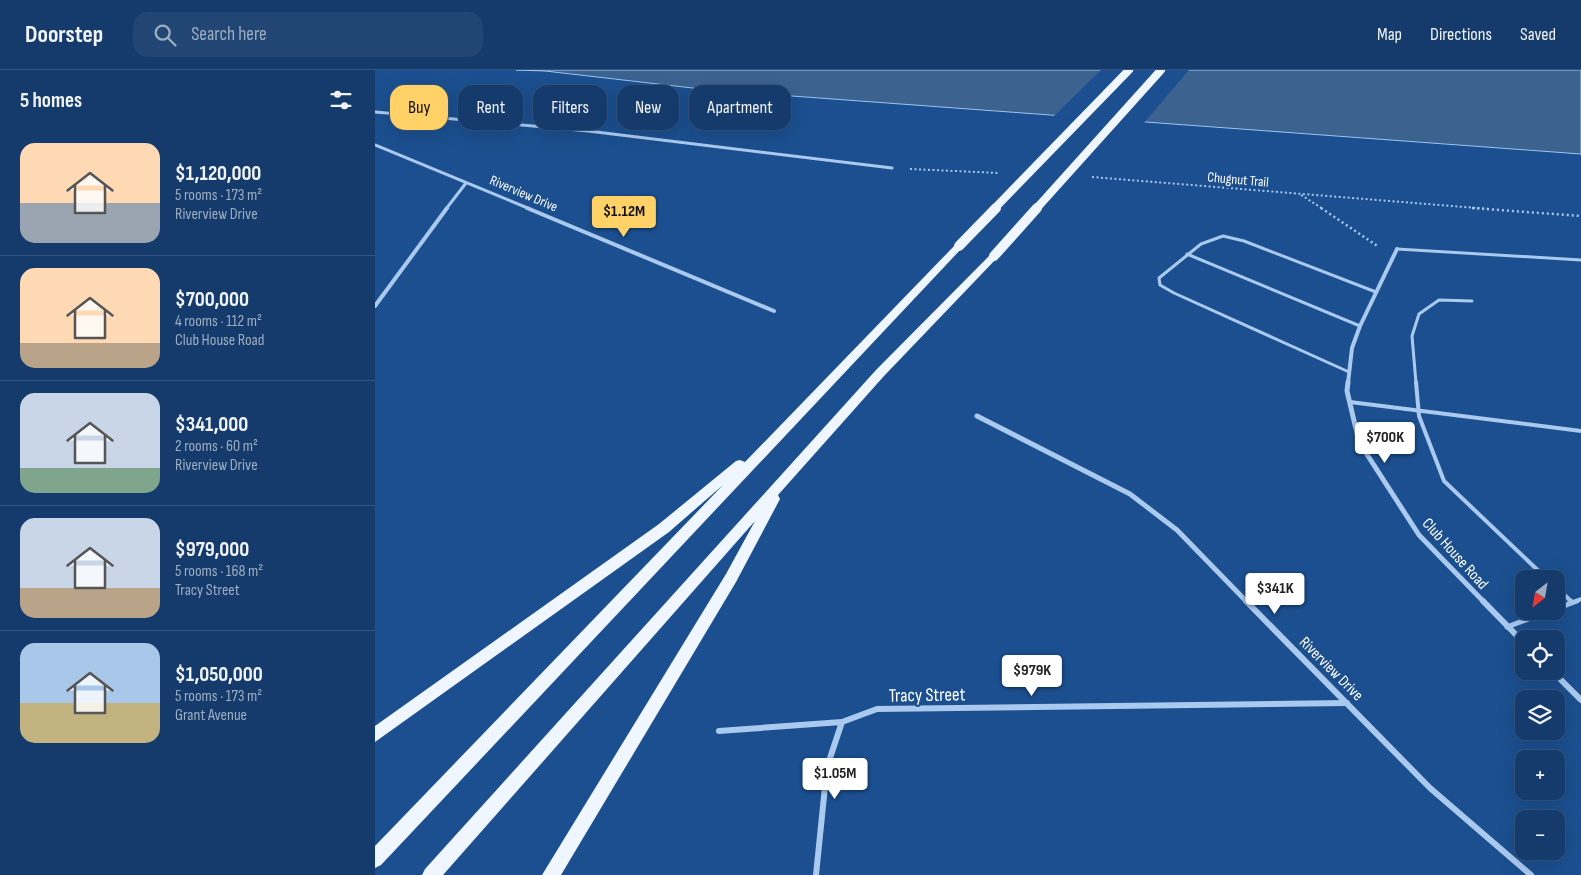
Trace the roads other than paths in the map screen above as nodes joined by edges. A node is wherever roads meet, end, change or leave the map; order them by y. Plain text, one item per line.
1 (1129, 70) edge
2 (1161, 70) edge
3 (375, 112) edge
4 (375, 145) edge
5 (892, 168) road end
6 (466, 183) junction
7 (1397, 249) joint
8 (1187, 254) junction
9 (1581, 260) edge
10 (1376, 292) junction
11 (1472, 301) dead end
12 (375, 306) edge
13 (774, 311) dead end
14 (1360, 326) junction
15 (1349, 372) junction
16 (1350, 402) junction
17 (1419, 409) junction
18 (977, 416) dead end
19 (784, 428) junction
20 (1581, 431) edge
21 (785, 480) junction
22 (1538, 570) edge
23 (1565, 595) edge
24 (1581, 599) edge
25 (1573, 602) junction
26 (1565, 605) edge
27 (1525, 620) edge
28 (1507, 627) junction
29 (1515, 635) edge
30 (1561, 680) edge
31 (1581, 700) edge
32 (1347, 703) junction
33 (842, 722) junction
34 (719, 732) dead end
35 (375, 735) edge
36 (375, 860) edge
37 (431, 875) edge
38 (551, 875) edge
39 (816, 875) edge
40 (1531, 875) edge

1 - 19 main road, bridge
2 - 21 main road, bridge
3 - 5 street
4 - 6 street, Riverview Drive
6 - 12 street
6 - 13 street, Riverview Drive
7 - 9 lane
7 - 10 street, Club House Road
8 - 10 lane
8 - 14 lane
8 - 15 lane
10 - 14 street, Club House Road
11 - 17 lane
14 - 15 street, Club House Road
15 - 16 street, Club House Road
16 - 17 lane
16 - 28 street, Club House Road
17 - 20 lane
17 - 22 lane
18 - 32 street, Riverview Drive
19 - 35 main road
19 - 36 main road
21 - 37 main road
21 - 38 main road
23 - 25 lane
24 - 25 lane
25 - 26 lane
27 - 28 lane
28 - 29 street, Club House Road
30 - 31 street
32 - 33 street, Tracy Street
32 - 40 street, Riverview Drive
33 - 34 street, Tracy Street
33 - 39 street

